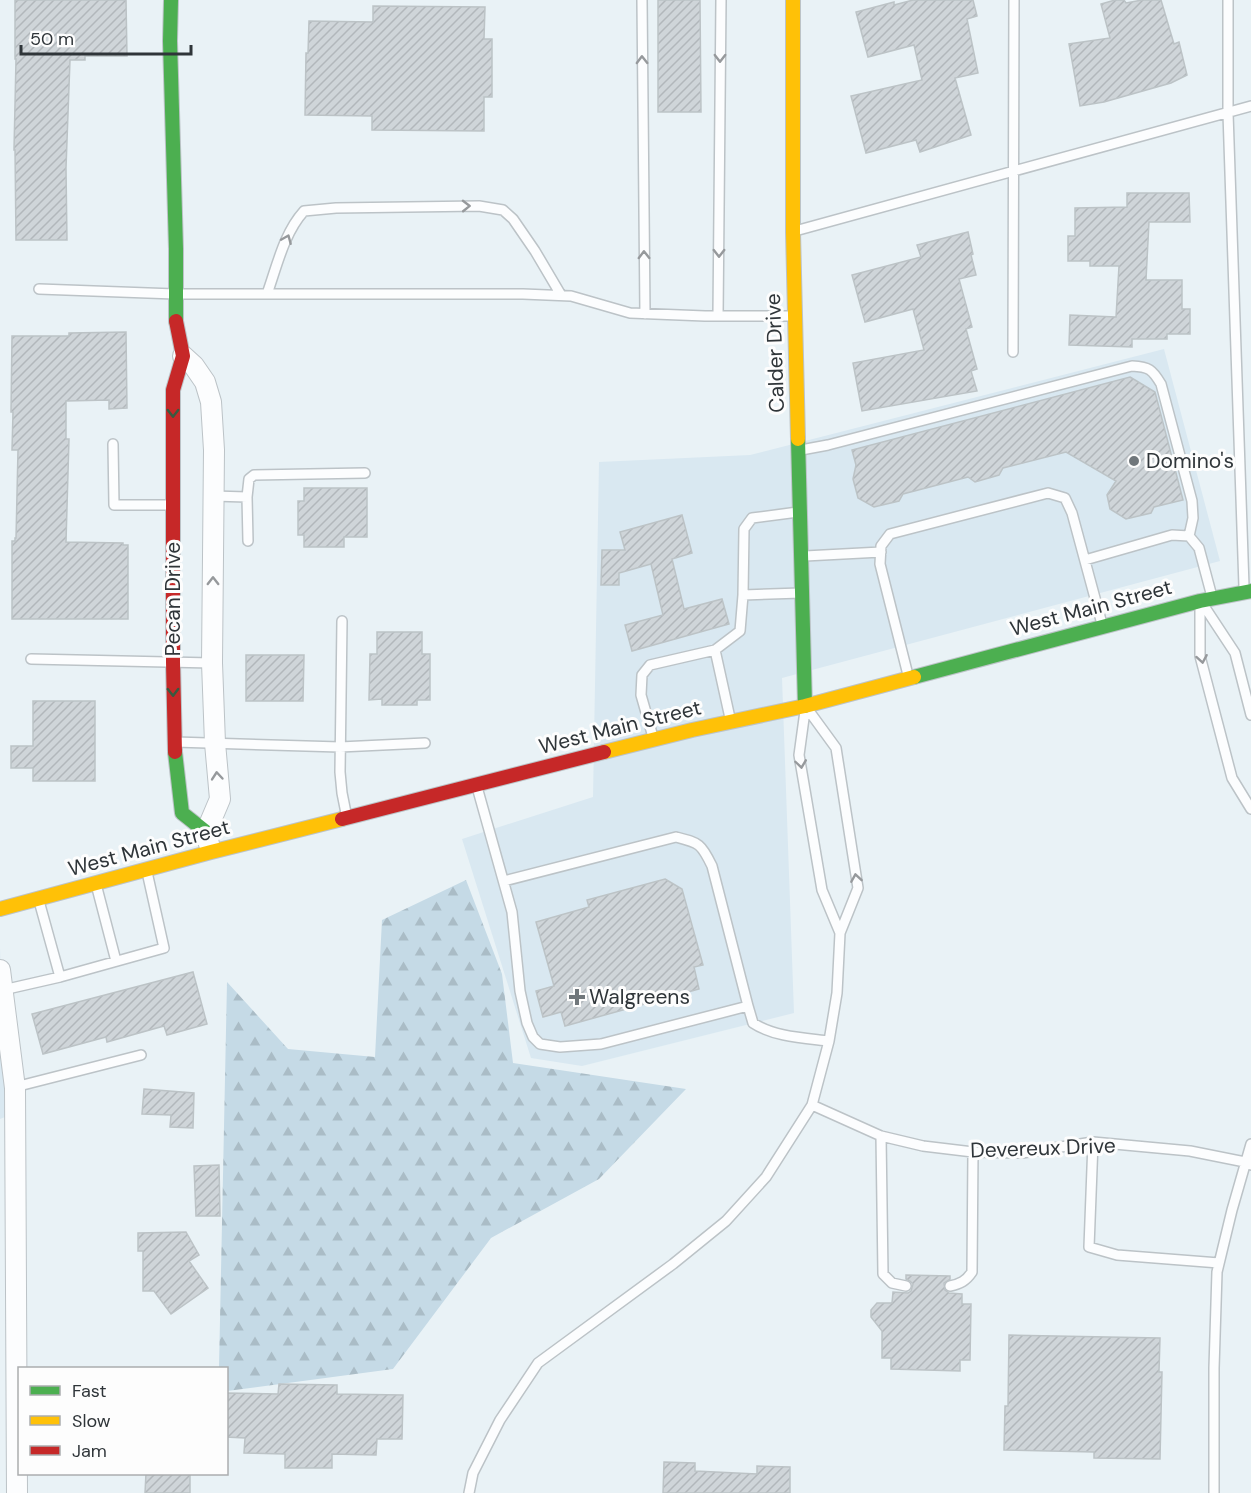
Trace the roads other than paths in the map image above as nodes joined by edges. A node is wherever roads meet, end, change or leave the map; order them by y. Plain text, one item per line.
1 (171, 0) edge
2 (642, 0) edge
3 (721, 0) edge
4 (793, 0) edge
5 (1014, 0) edge
6 (1228, 0) edge
7 (1251, 106) edge
8 (1228, 112) junction
9 (1014, 171) junction
10 (792, 232) junction
11 (39, 289) dead end
12 (175, 294) junction
13 (267, 294) junction
14 (561, 296) junction
15 (645, 314) junction
16 (718, 316) junction
17 (795, 316) junction
18 (1014, 352) dead end
19 (183, 356) junction
20 (113, 444) dead end
21 (799, 451) junction
22 (364, 473) dead end
23 (213, 496) junction
24 (247, 497) junction
25 (173, 505) junction
26 (800, 512) junction
27 (1189, 536) junction
28 (248, 541) dead end
29 (880, 552) junction
30 (801, 556) junction
31 (1085, 560) junction
32 (1248, 592) edge
33 (802, 593) junction
34 (743, 595) junction
35 (1207, 600) junction
36 (342, 621) dead end
37 (1102, 627) junction
38 (715, 650) junction
39 (31, 659) dead end
40 (173, 662) junction
41 (212, 663) junction
42 (909, 678) junction
43 (1248, 692) edge
44 (805, 706) junction
45 (1251, 715) edge
46 (731, 722) junction
47 (654, 740) junction
48 (174, 742) junction
49 (215, 743) junction
50 (425, 743) dead end
51 (340, 747) junction
52 (477, 785) junction
53 (1251, 809) edge
54 (347, 818) junction
55 (206, 832) junction
56 (211, 852) junction
57 (146, 870) junction
58 (504, 881) junction
59 (96, 883) junction
60 (39, 899) junction
61 (0, 909) edge
62 (840, 933) junction
63 (116, 961) junction
64 (0, 970) edge
65 (60, 977) junction
66 (1, 990) edge
67 (748, 1006) junction
68 (829, 1041) junction
69 (141, 1055) dead end
70 (15, 1087) junction
71 (812, 1105) junction
72 (881, 1136) junction
73 (1093, 1142) junction
74 (1251, 1144) edge
75 (973, 1152) junction
76 (1248, 1164) edge
77 (1219, 1263) junction
78 (906, 1286) dead end
79 (950, 1286) dead end
80 (17, 1493) edge
81 (469, 1493) edge
82 (1214, 1493) edge

1 - 12 street, Pecan Drive
15 -> 2 lane
3 -> 16 lane
4 - 10 street, Calder Drive
5 - 9 lane
6 - 8 lane
7 - 8 lane
8 - 9 lane
8 - 32 lane
9 - 10 lane
9 - 18 lane
10 - 17 street, Calder Drive
11 - 12 lane
12 - 13 lane
12 - 19 street, Pecan Drive
13 - 14 lane
13 -> 14 lane
14 - 15 lane
15 - 16 lane
16 - 17 lane
17 - 21 street, Calder Drive
19 - 23 street, Pecan Drive
19 -> 25 street, Pecan Drive
20 - 25 lane
21 - 26 street, Calder Drive
21 - 27 lane
22 - 24 lane
23 - 24 lane
41 -> 23 street, Pecan Drive
24 - 28 lane
25 - 40 street, Pecan Drive
26 - 30 street, Calder Drive
26 - 34 lane
27 - 31 lane
27 - 35 lane
29 - 30 lane
29 - 31 lane
29 - 42 lane
30 - 33 street, Calder Drive
31 - 37 lane
32 - 35 street, West Main Street
33 - 34 lane
33 - 44 street, Calder Drive
34 - 38 lane
35 - 37 street, West Main Street
35 - 43 lane
35 -> 53 lane
36 - 51 lane
37 - 42 street, West Main Street
38 - 46 lane
38 - 47 lane
39 - 40 lane
40 - 41 lane
40 -> 48 street, Pecan Drive
41 - 49 street, Pecan Drive
42 - 44 street, West Main Street
43 - 45 lane
44 - 46 street, West Main Street
44 -> 62 lane
62 -> 44 lane
46 - 47 street, West Main Street
47 - 52 street, West Main Street
48 - 49 lane
48 - 55 street, Pecan Drive
49 - 51 lane
55 -> 49 street, Pecan Drive
50 - 51 lane
51 - 54 lane
52 - 54 street, West Main Street
52 - 58 lane
54 - 56 street, West Main Street
55 - 56 street
56 - 57 street, West Main Street
57 - 59 street, West Main Street
57 - 63 lane
58 - 67 lane
58 - 67 lane
59 - 60 street, West Main Street
59 - 63 lane
60 - 61 street, West Main Street
60 - 65 lane
62 - 68 lane
63 - 65 lane
64 - 66 street
65 - 66 lane
66 - 70 street
67 - 68 lane
68 - 71 lane
69 - 70 lane
70 - 80 street
71 - 72 lane, Devereux Drive
71 - 81 lane
72 - 75 lane, Devereux Drive
72 - 78 lane
73 - 75 lane, Devereux Drive
73 - 76 lane, Devereux Drive
73 - 77 lane
74 - 76 lane
75 - 79 lane
76 - 77 lane
77 - 82 lane

